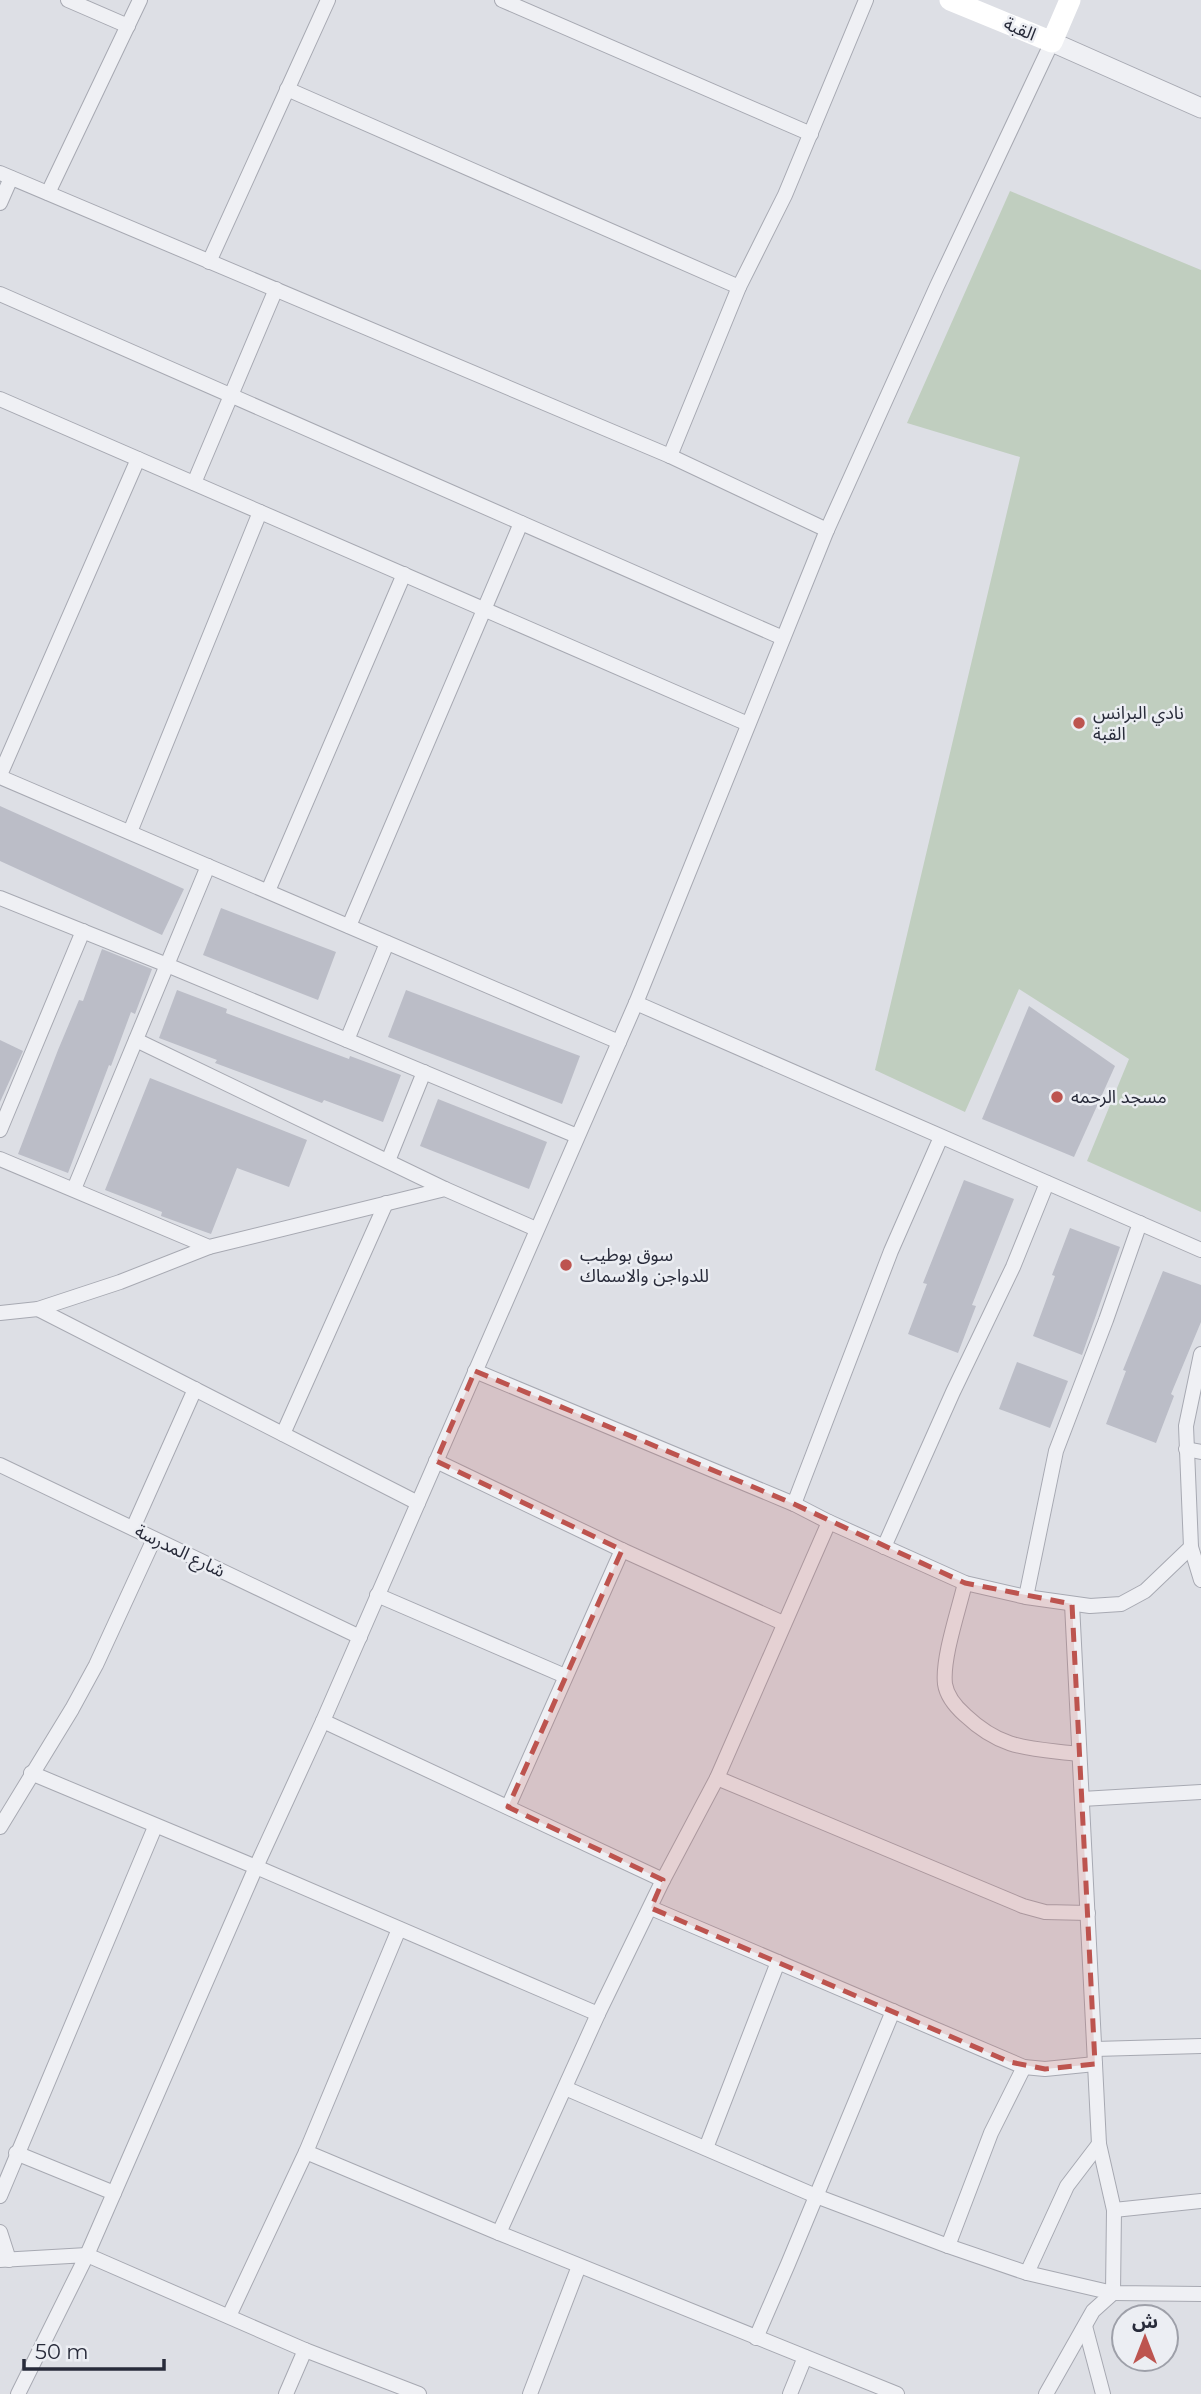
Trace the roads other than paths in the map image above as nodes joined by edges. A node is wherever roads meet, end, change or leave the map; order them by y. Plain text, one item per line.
1 (68, 0) edge
2 (140, 0) edge
3 (328, 0) edge
4 (502, 0) edge
5 (866, 0) edge
6 (950, 0) edge
7 (1070, 0) edge
8 (128, 26) junction
9 (1052, 42) junction
10 (287, 89) junction
11 (1201, 108) edge
12 (811, 134) junction
13 (6, 176) edge
14 (48, 193) junction
15 (0, 203) edge
16 (209, 262) junction
17 (739, 287) junction
18 (276, 289) junction
19 (0, 295) edge
20 (232, 395) junction
21 (2, 406) edge
22 (670, 456) junction
23 (138, 459) junction
24 (194, 483) junction
25 (260, 512) junction
26 (521, 523) junction
27 (827, 530) junction
28 (404, 574) junction
29 (484, 609) junction
30 (783, 638) junction
31 (748, 724) junction
32 (0, 776) edge
33 (130, 832) junction
34 (208, 866) junction
35 (268, 891) junction
36 (0, 898) edge
37 (349, 926) junction
38 (83, 931) junction
39 (387, 943) junction
40 (167, 965) junction
41 (636, 1003) junction
42 (136, 1040) junction
43 (347, 1040) junction
44 (619, 1042) junction
45 (424, 1072) junction
46 (0, 1130) edge
47 (578, 1136) junction
48 (941, 1136) junction
49 (0, 1158) edge
50 (388, 1161) junction
51 (1046, 1183) junction
52 (74, 1189) junction
53 (445, 1189) junction
54 (386, 1202) junction
55 (1140, 1223) junction
56 (536, 1229) junction
57 (209, 1247) junction
58 (1201, 1250) edge
59 (38, 1309) junction
60 (0, 1314) edge
61 (1201, 1354) edge
62 (475, 1371) junction
63 (195, 1389) junction
64 (283, 1434) junction
65 (1194, 1451) edge
66 (436, 1461) junction
67 (0, 1465) edge
68 (418, 1503) junction
69 (794, 1504) junction
70 (829, 1522) junction
71 (133, 1528) junction
72 (154, 1539) junction
73 (884, 1546) junction
74 (1191, 1547) junction
75 (622, 1550) junction
76 (1201, 1580) edge
77 (965, 1583) junction
78 (377, 1595) junction
79 (1026, 1597) junction
80 (1072, 1604) junction
81 (783, 1623) junction
82 (360, 1637) junction
83 (565, 1676) junction
84 (323, 1721) junction
85 (1079, 1754) junction
86 (31, 1773) junction
87 (717, 1778) junction
88 (1201, 1792) edge
89 (1082, 1799) junction
90 (508, 1807) junction
91 (0, 1827) edge
92 (155, 1827) junction
93 (256, 1867) junction
94 (663, 1880) junction
95 (651, 1908) junction
96 (1088, 1913) junction
97 (399, 1929) junction
98 (778, 1962) junction
99 (893, 2011) junction
100 (598, 2014) junction
101 (1201, 2046) edge
102 (1095, 2056) junction
103 (1024, 2067) junction
104 (565, 2088) junction
105 (1099, 2144) junction
106 (706, 2148) junction
107 (306, 2152) junction
108 (16, 2153) junction
109 (114, 2193) junction
110 (0, 2196) edge
111 (816, 2196) junction
112 (1201, 2202) edge
113 (1114, 2210) junction
114 (0, 2232) edge
115 (499, 2233) junction
116 (948, 2246) junction
117 (87, 2255) junction
118 (4, 2260) edge
119 (579, 2266) junction
120 (1027, 2273) junction
121 (1112, 2293) junction
122 (1201, 2294) edge
123 (229, 2316) junction
124 (1085, 2326) junction
125 (755, 2338) junction
126 (305, 2350) junction
127 (805, 2357) junction
128 (25, 2392) edge
129 (286, 2394) edge
130 (419, 2394) edge
131 (530, 2394) edge
132 (790, 2394) edge
133 (897, 2394) edge
134 (1046, 2394) edge
135 (1102, 2394) edge

1 - 8 street
2 - 8 street
3 - 10 street
4 - 12 street
5 - 12 street
6 - 9 main road, القبة
7 - 9 main road
8 - 14 street
9 - 11 street
9 - 27 street
10 - 16 street
10 - 17 street
12 - 17 street
13 - 14 street
13 - 15 street
14 - 16 street
16 - 18 street
17 - 22 street
18 - 20 street
18 - 22 street
19 - 20 street
20 - 24 street
20 - 26 street
21 - 23 street
22 - 27 street
23 - 24 street
23 - 32 street
24 - 25 street
25 - 28 street
25 - 33 street
26 - 29 street
26 - 30 street
27 - 30 street
28 - 29 street
28 - 35 street
29 - 31 street
29 - 37 street
30 - 31 street
31 - 41 street
32 - 33 street
33 - 34 street
34 - 35 street
34 - 40 street
35 - 37 street
36 - 38 street
37 - 39 street
38 - 40 street
38 - 46 street
39 - 43 street
39 - 44 street
40 - 42 street
40 - 43 street
41 - 44 street
41 - 48 street
42 - 50 street
42 - 52 street
43 - 45 street
44 - 47 street
45 - 47 street
45 - 50 street
47 - 56 street
48 - 51 street
48 - 69 street
49 - 52 street
50 - 53 street
51 - 55 street
51 - 73 street
52 - 57 street
53 - 54 street
53 - 56 street
54 - 57 street
54 - 64 street
55 - 58 street
55 - 79 street
56 - 62 street
57 - 59 street
59 - 60 street
59 - 63 street
61 - 65 street
62 - 66 street
62 - 69 street
63 - 64 street
63 - 71 street
64 - 68 street
65 - 74 street
66 - 68 street
66 - 75 street
67 - 71 street, شارع المدرسة
68 - 78 street
69 - 70 street
70 - 73 street
70 - 81 street
71 - 72 street, شارع المدرسة
72 - 82 street, شارع المدرسة
72 - 86 street
73 - 77 street
74 - 76 street
74 - 80 street
75 - 81 street
75 - 83 street
77 - 79 street
77 - 85 street
78 - 82 street
78 - 83 street
79 - 80 street
80 - 85 street
81 - 87 street
82 - 84 street
83 - 90 street
84 - 90 street
84 - 93 street
85 - 89 street
86 - 91 street
86 - 92 street
87 - 94 street
87 - 96 street
88 - 89 street
89 - 96 street
90 - 94 street
92 - 93 street
92 - 108 street
93 - 97 street
93 - 109 street
94 - 95 street
95 - 98 street
95 - 100 street
96 - 102 street
97 - 100 street
97 - 107 street
98 - 99 street
98 - 106 street
99 - 103 street
99 - 111 street
100 - 104 street
101 - 102 street
102 - 103 street
102 - 105 street
103 - 116 street
104 - 106 street
104 - 115 street
105 - 113 street
105 - 120 street
106 - 111 street
107 - 115 street
107 - 123 street
108 - 109 street
108 - 110 street
109 - 117 street
111 - 116 street
111 - 125 street
112 - 113 street
113 - 121 street
114 - 118 street
115 - 119 street
116 - 120 street
117 - 118 street
117 - 123 street
117 - 128 street
119 - 125 street
119 - 131 street
120 - 121 street
121 - 122 street
121 - 124 street
123 - 126 street
124 - 134 street
124 - 135 street
125 - 127 street
126 - 129 street
126 - 130 street
127 - 132 street
127 - 133 street

